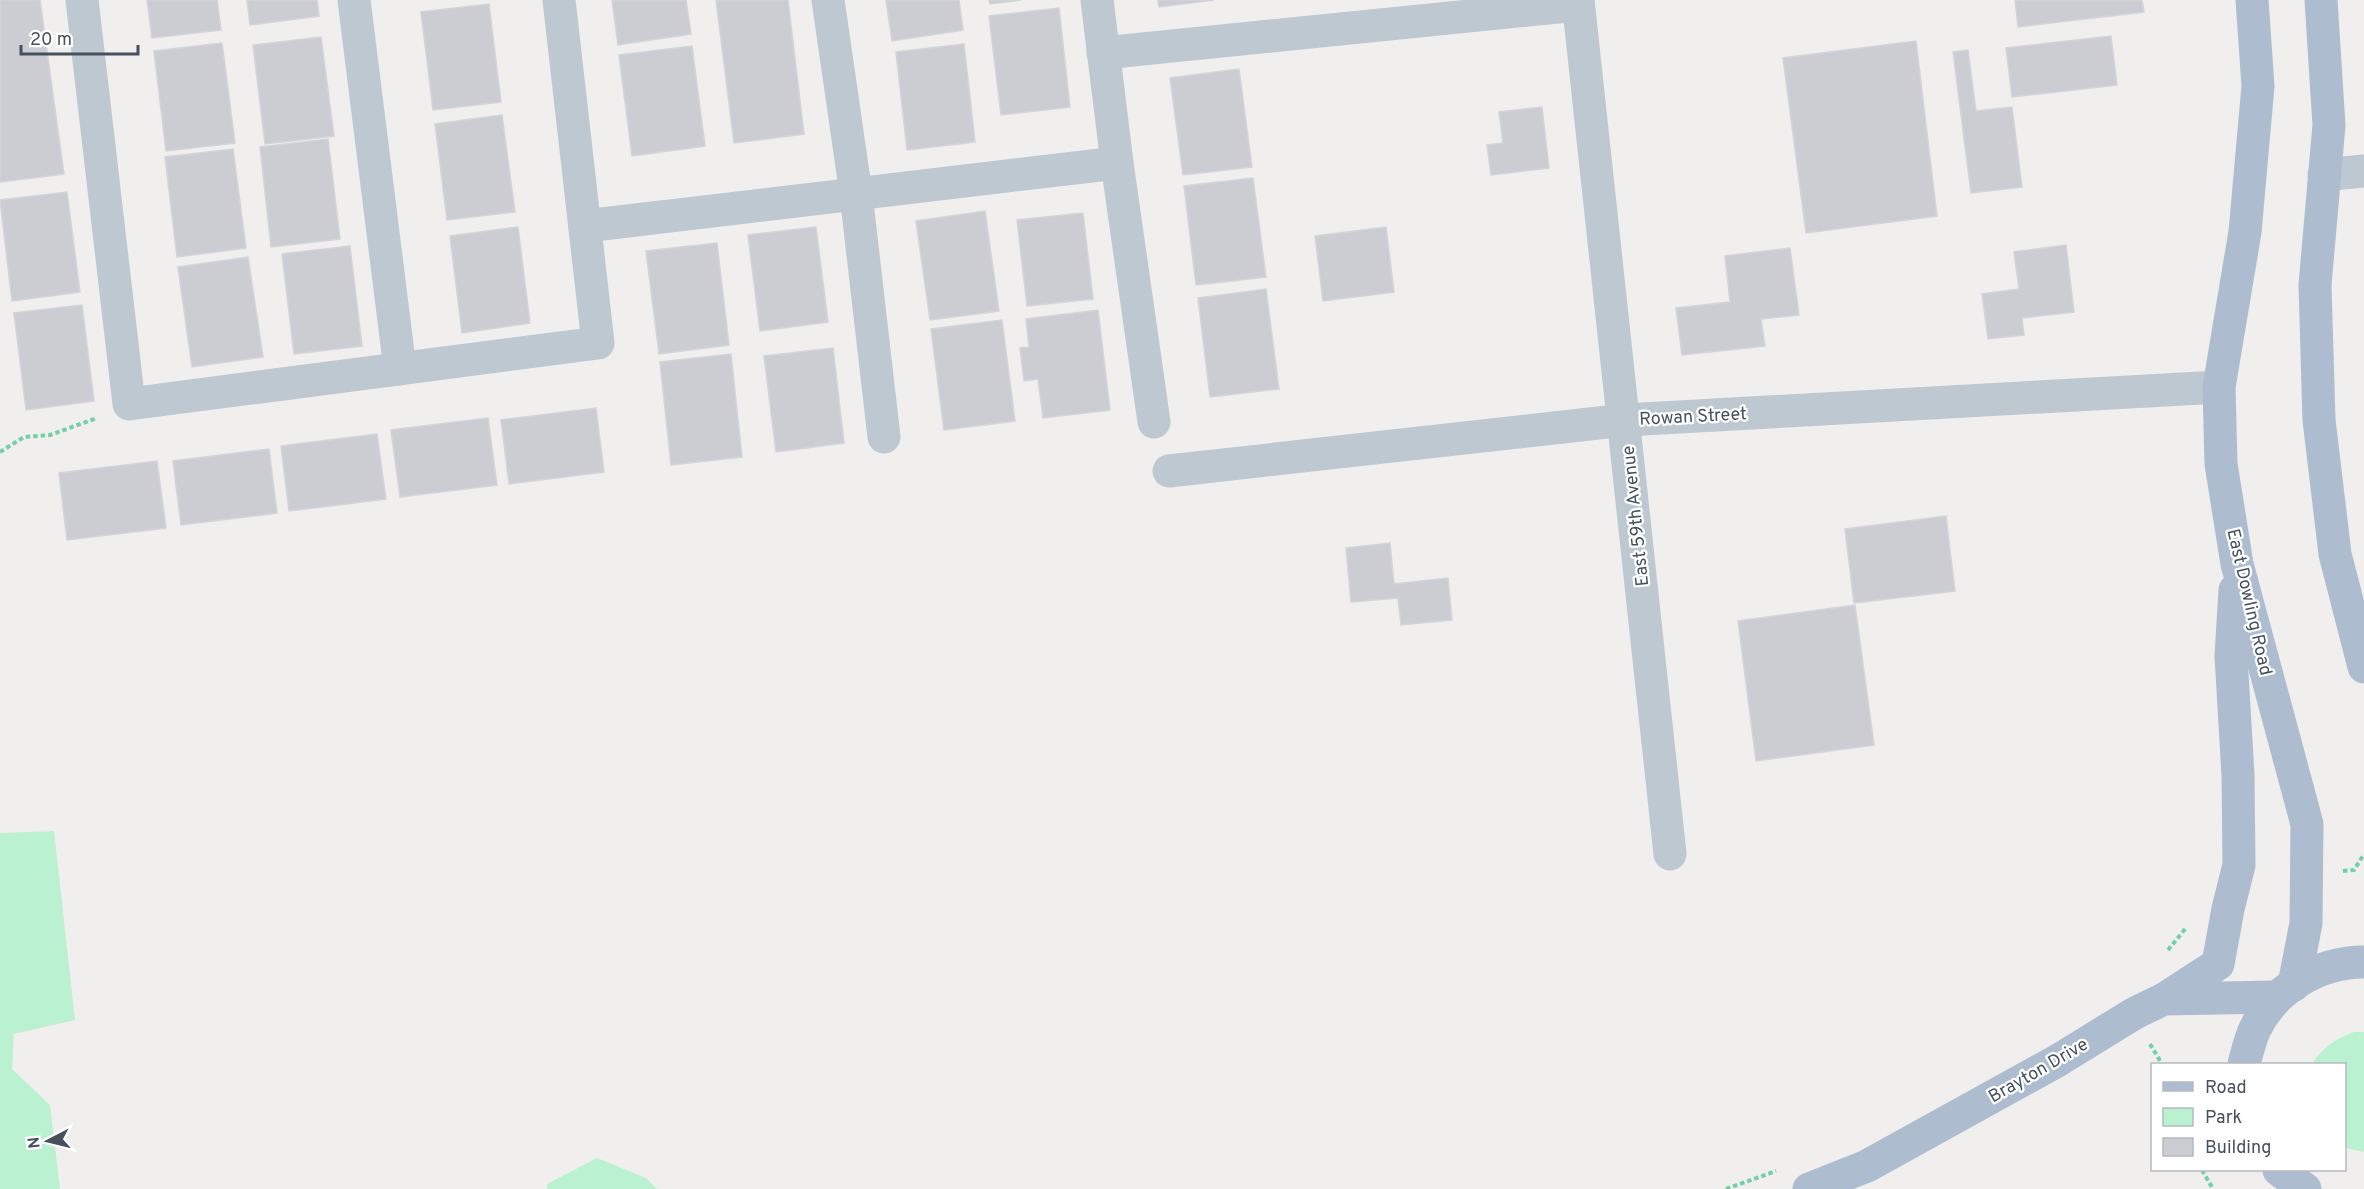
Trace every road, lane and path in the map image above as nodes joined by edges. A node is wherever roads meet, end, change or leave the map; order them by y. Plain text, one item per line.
1 (82, 0) edge
2 (354, 0) edge
3 (559, 0) edge
4 (828, 0) edge
5 (1097, 0) edge
6 (2252, 0) edge
7 (2321, 0) edge
8 (1578, 2) edge
9 (1103, 52) junction
10 (1117, 163) junction
11 (2364, 171) edge
12 (2324, 175) junction
13 (856, 194) junction
14 (585, 226) junction
15 (399, 369) junction
16 (2219, 387) junction
17 (135, 404) junction
18 (1625, 420) junction
19 (1154, 422) dead end
20 (884, 437) dead end
21 (0, 452) edge
22 (1169, 471) dead end
23 (2237, 564) junction
24 (2364, 667) edge
25 (1670, 854) dead end
26 (2364, 854) edge
27 (2334, 872) dead end
28 (2191, 920) dead end
29 (2164, 954) dead end
30 (2364, 962) edge
31 (2285, 991) junction
32 (2164, 999) junction
33 (2144, 1034) dead end
34 (2161, 1063) edge
35 (2245, 1063) edge
36 (2203, 1171) edge
37 (2279, 1171) edge
38 (2279, 1171) edge
39 (1809, 1189) edge
40 (2213, 1189) edge
41 (2289, 1189) edge
42 (2305, 1189) edge

1 - 17 street
2 - 15 street
3 - 14 street
4 - 13 street
5 - 9 street
6 - 16 main road, East Dowling Road
7 - 12 main road
8 - 9 street
8 - 18 street, East 59th Avenue
9 - 10 street
10 - 13 street
10 - 19 street
11 - 12 street
12 - 24 main road
13 - 14 street
13 - 20 street
14 - 15 street
15 - 17 street
16 - 18 street, Rowan Street
16 - 23 main road, East Dowling Road
17 - 21 path
18 - 22 street, Rowan Street
18 - 25 street, East 59th Avenue
23 - 31 main road, East Dowling Road
23 - 32 main road
26 - 27 path
28 - 29 path
30 - 31 main road
31 - 32 main road, Brayton Drive
31 - 35 main road
32 - 39 main road, Brayton Drive
33 - 34 path
36 - 40 path
37 - 41 main road
38 - 42 main road

